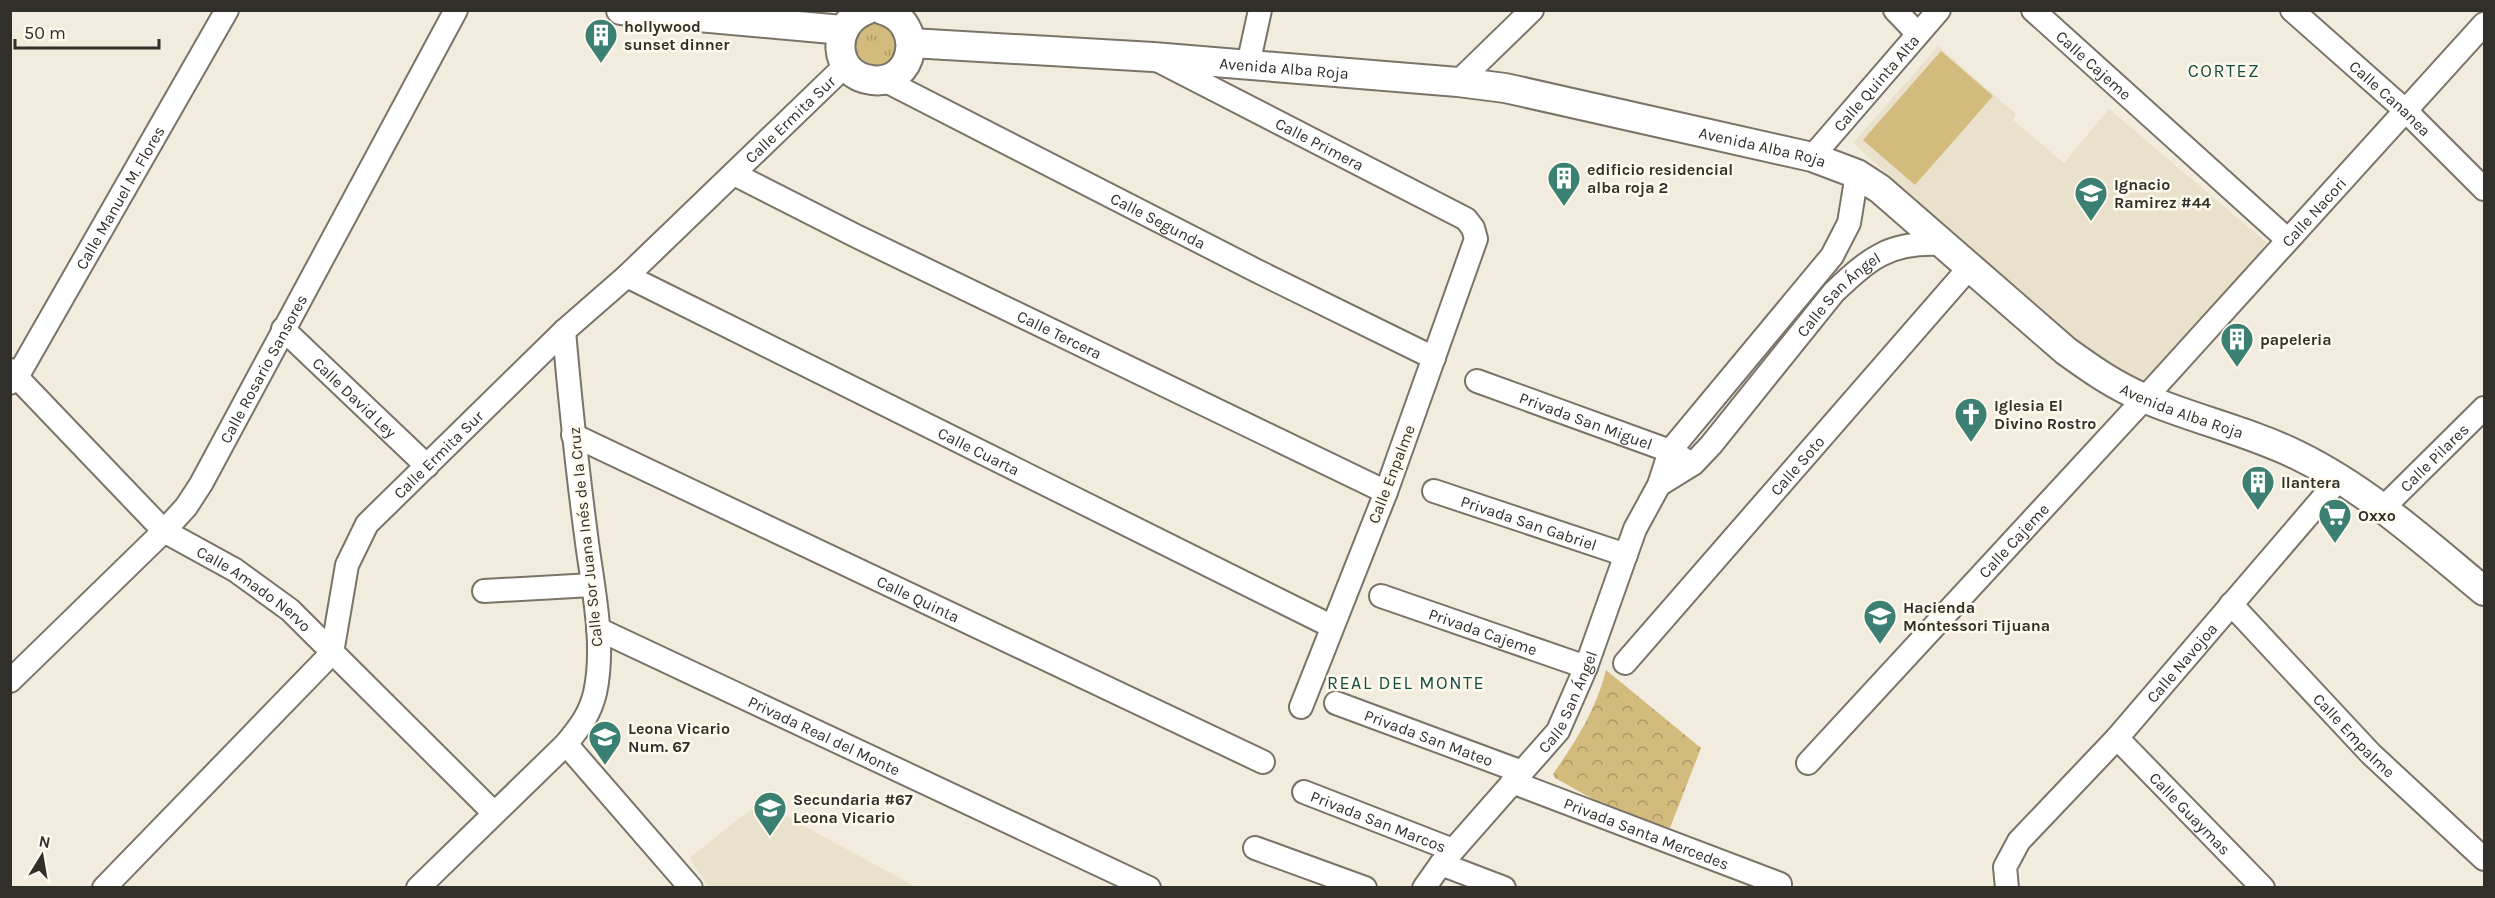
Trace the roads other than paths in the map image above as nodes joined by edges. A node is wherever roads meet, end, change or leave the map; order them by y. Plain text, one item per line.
1 (227, 10) edge
2 (456, 10) edge
3 (621, 10) edge
4 (866, 10) edge
5 (1260, 10) edge
6 (1532, 10) edge
7 (1895, 10) edge
8 (1939, 10) edge
9 (2033, 10) edge
10 (2292, 10) edge
11 (905, 23) edge
12 (2484, 24) edge
13 (843, 30) junction
14 (1918, 34) junction
15 (1153, 57) junction
16 (846, 65) junction
17 (1248, 65) junction
18 (884, 80) junction
19 (1458, 82) junction
20 (2406, 111) junction
21 (1812, 157) junction
22 (734, 174) junction
23 (1857, 174) junction
24 (2484, 189) edge
25 (1476, 239) joint
26 (2288, 240) junction
27 (1940, 244) junction
28 (1970, 268) junction
29 (627, 276) junction
30 (283, 329) junction
31 (564, 331) junction
32 (1434, 358) junction
33 (13, 377) edge
34 (1477, 381) dead end
35 (2145, 398) junction
36 (2484, 408) edge
37 (573, 435) junction
38 (1670, 452) junction
39 (1693, 464) junction
40 (427, 466) junction
41 (2340, 478) junction
42 (1659, 485) junction
43 (1434, 491) dead end
44 (1386, 492) junction
45 (2383, 508) junction
46 (164, 531) junction
47 (1626, 555) junction
48 (592, 585) junction
49 (484, 591) dead end
50 (2484, 591) edge
51 (1381, 596) dead end
52 (2231, 604) junction
53 (1331, 626) junction
54 (598, 629) junction
55 (332, 653) junction
56 (1625, 663) dead end
57 (1586, 667) junction
58 (10, 681) edge
59 (1336, 703) dead end
60 (1301, 707) dead end
61 (2118, 738) junction
62 (566, 744) junction
63 (1263, 762) dead end
64 (1808, 763) dead end
65 (1517, 777) junction
66 (1304, 792) dead end
67 (494, 813) junction
68 (1255, 849) dead end
69 (1447, 857) junction
70 (2484, 860) edge
71 (1780, 884) dead end
72 (104, 888) edge
73 (418, 888) edge
74 (691, 888) edge
75 (1149, 888) edge
76 (1365, 888) edge
77 (1424, 888) edge
78 (1504, 888) edge
79 (2007, 888) edge
80 (2263, 888) edge

1 - 33 street, Calle Manuel M. Flores
2 - 30 street, Calle Rosario Sansores
3 - 13 main road
4 - 13 main road
5 - 17 street
6 - 19 street
7 - 14 street
8 - 14 street, Calle Quinta Alta
9 - 26 street, Calle Cajeme
10 - 20 street, Calle Cananea
11 - 15 main road, Avenida Alba Roja
11 - 18 main road
12 - 20 street, Calle Nacori
13 - 16 main road
14 - 21 street, Calle Quinta Alta
15 - 17 main road, Avenida Alba Roja
15 - 25 street, Calle Primera
16 - 18 main road
16 - 22 street, Calle Ermita Sur
17 - 19 main road, Avenida Alba Roja
18 - 32 street, Calle Segunda
19 - 21 main road, Avenida Alba Roja
20 - 24 street, Calle Cananea
20 - 26 street, Calle Nacori
21 - 23 main road, Avenida Alba Roja
22 - 29 street, Calle Ermita Sur
22 - 44 street, Calle Tercera
23 - 27 main road, Avenida Alba Roja
23 - 38 street, Calle San Ángel
25 - 32 street, Calle Enpalme
26 - 35 street, Calle Nacori
27 - 28 main road, Avenida Alba Roja
27 - 39 street, Calle San Ángel
28 - 35 main road, Avenida Alba Roja
28 - 56 street, Calle Soto
29 - 31 street, Calle Ermita Sur
29 - 53 street, Calle Cuarta
30 - 40 street, Calle David Ley
30 - 46 street, Calle Rosario Sansores
31 - 37 street, Calle Sor Juana Inés de la Cruz
31 - 40 street, Calle Ermita Sur
32 - 44 street, Calle Enpalme
33 - 46 street, Calle Amado Nervo
34 - 38 street, Privada San Miguel
35 - 41 main road, Avenida Alba Roja
35 - 64 street, Calle Cajeme
36 - 45 street, Calle Pilares
37 - 48 street, Calle Sor Juana Inés de la Cruz
37 - 63 street, Calle Quinta
38 - 39 street, Privada San Miguel
38 - 42 street, Calle San Ángel
39 - 42 street, Calle San Ángel
40 - 55 street, Calle Ermita Sur
41 - 45 main road, Avenida Alba Roja
41 - 52 street, Calle Navojoa
42 - 47 street, Calle San Ángel
43 - 47 street, Privada San Gabriel
44 - 53 street, Calle Enpalme
45 - 50 main road, Avenida Alba Roja
46 - 55 street, Calle Amado Nervo
46 - 58 street, Calle Rosario Sansores
47 - 57 street, Calle San Ángel
48 - 49 street
48 - 54 street, Calle Sor Juana Inés de la Cruz
51 - 57 street, Privada Cajeme
52 - 61 street, Calle Navojoa
52 - 70 street, Calle Empalme
53 - 60 street, Calle Enpalme
54 - 62 street, Calle Sor Juana Inés de la Cruz
54 - 75 street, Privada Real del Monte
55 - 67 street, Calle Amado Nervo
55 - 72 street
57 - 65 street, Calle San Ángel
59 - 65 street, Privada San Mateo
61 - 79 street, Calle Navojoa
61 - 80 street, Calle Guaymas
62 - 67 street, Calle Sor Juana Inés de la Cruz
62 - 74 street
65 - 69 street, Calle San Ángel
65 - 71 street, Privada Santa Mercedes
66 - 69 street, Privada San Marcos
67 - 73 street, Calle Sor Juana Inés de la Cruz
68 - 76 street
69 - 77 street, Calle San Ángel
69 - 78 street, Privada San Marcos

